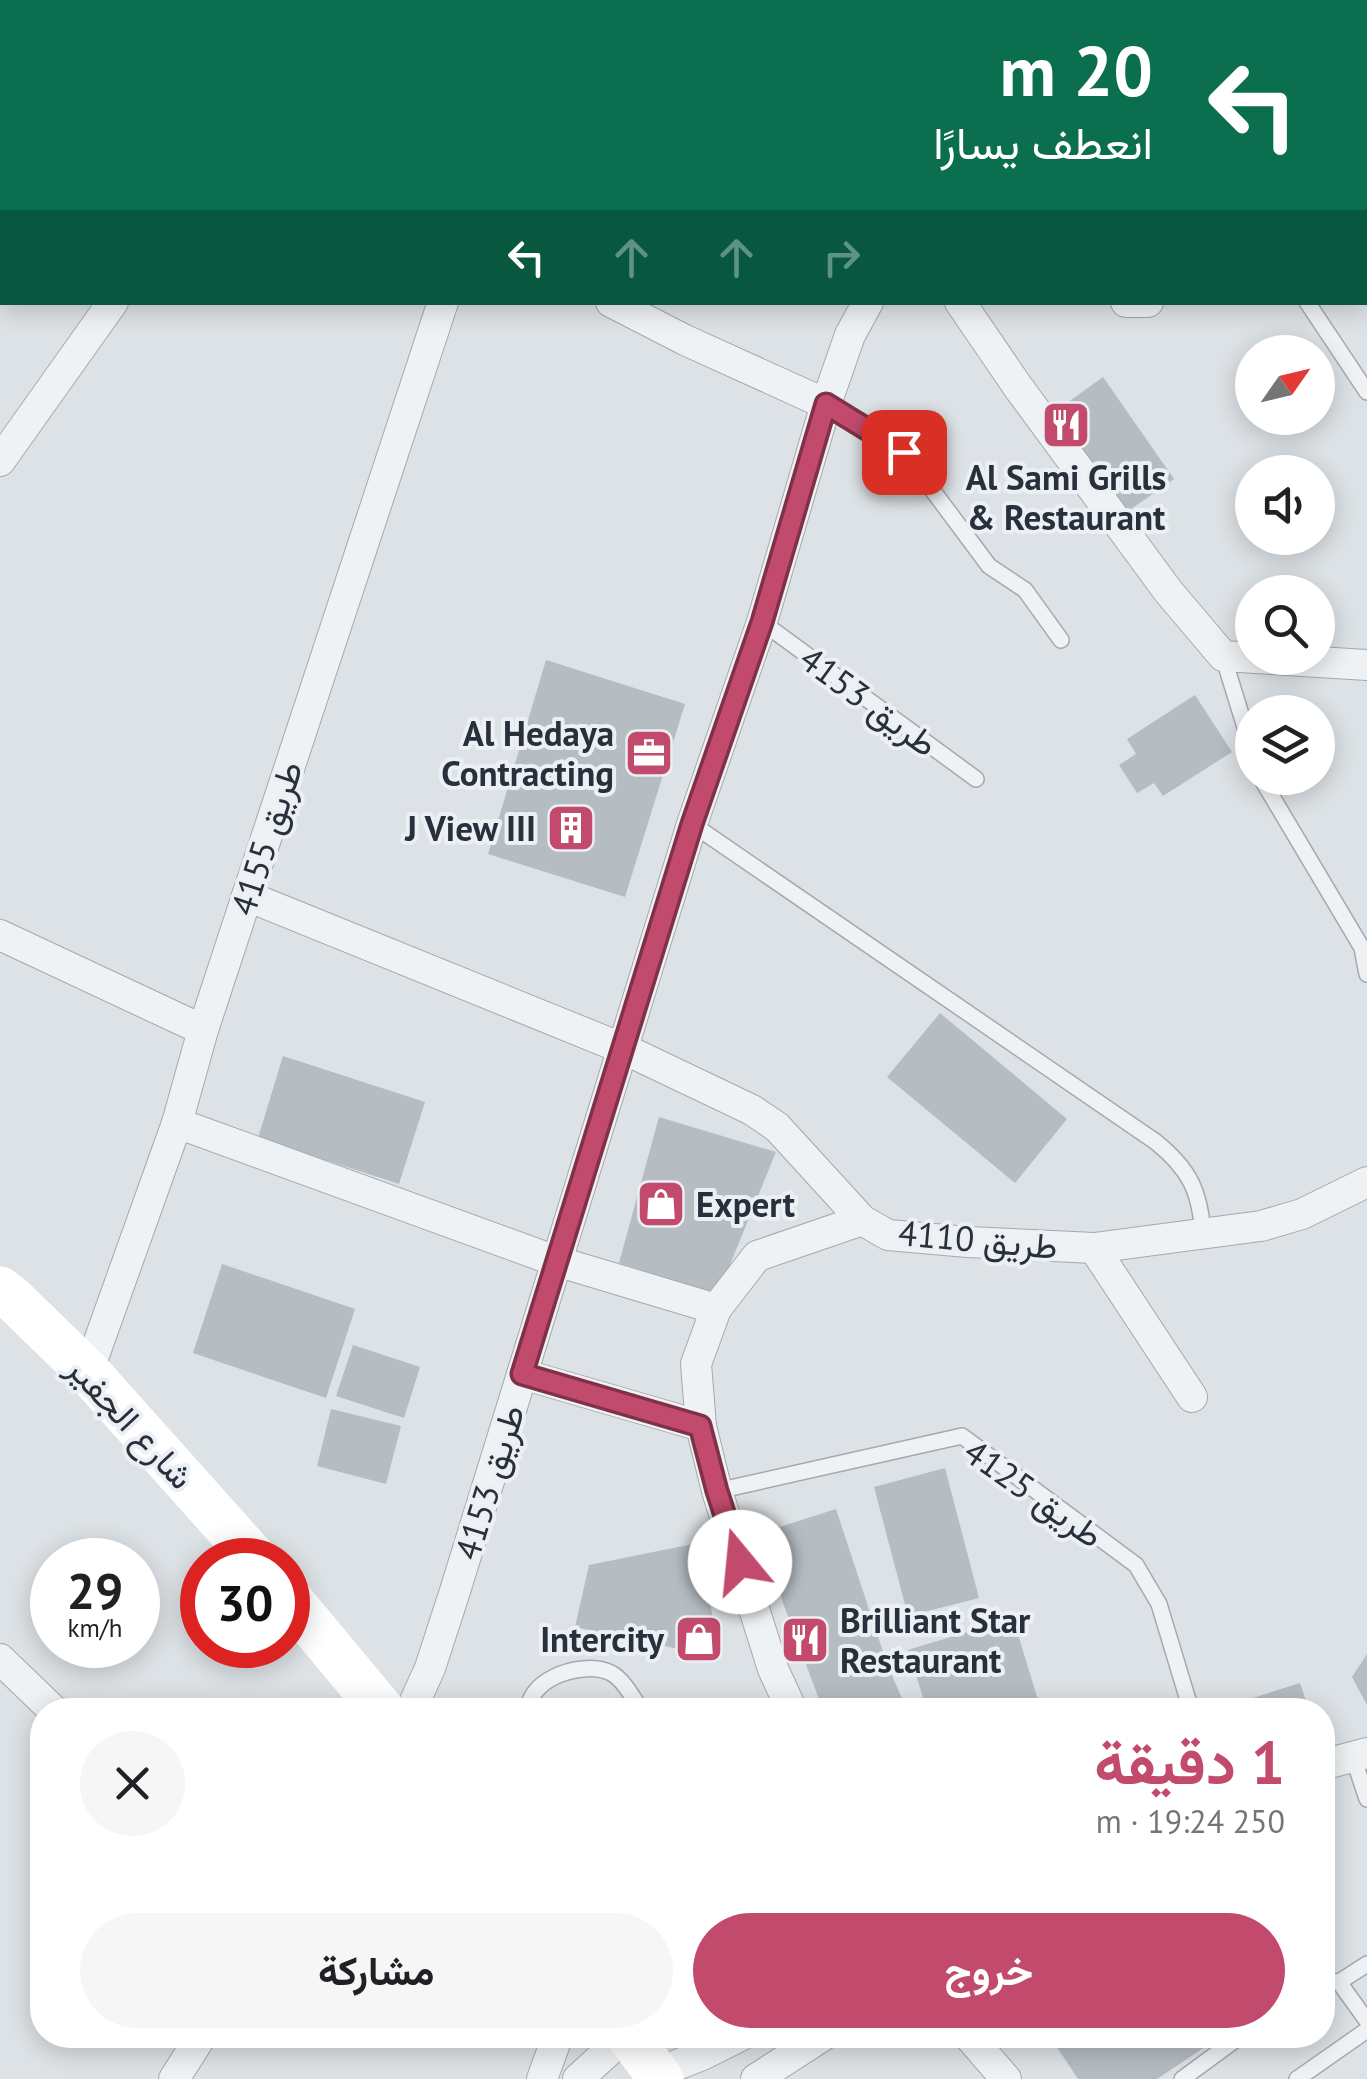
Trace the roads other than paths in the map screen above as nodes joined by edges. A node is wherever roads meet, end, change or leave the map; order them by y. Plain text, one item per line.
1 (112, 305) edge
2 (442, 305) edge
3 (617, 305) edge
4 (866, 305) edge
5 (962, 305) edge
6 (1309, 305) edge
7 (1367, 392) edge
8 (826, 404) junction
9 (0, 461) edge
10 (762, 622) junction
11 (1061, 640) dead end
12 (1223, 656) junction
13 (1367, 665) edge
14 (1235, 695) edge
15 (976, 779) dead end
16 (1271, 795) edge
17 (692, 824) junction
18 (247, 896) junction
19 (0, 935) edge
20 (1367, 974) edge
21 (203, 1030) junction
22 (624, 1049) junction
23 (177, 1123) junction
24 (1367, 1182) edge
25 (862, 1220) junction
26 (1203, 1235) junction
27 (1094, 1248) junction
28 (556, 1261) junction
29 (0, 1289) edge
30 (716, 1309) junction
31 (88, 1372) junction
32 (522, 1374) junction
33 (1192, 1396) dead end
34 (700, 1426) junction
35 (717, 1491) junction
36 (236, 1538) edge
37 (310, 1623) edge
38 (0, 1659) edge
39 (41, 1698) edge
40 (372, 1698) edge
41 (416, 1698) edge
42 (530, 1698) edge
43 (632, 1698) edge
44 (786, 1698) edge
45 (1188, 1698) edge
46 (1360, 1755) edge
47 (1335, 1762) edge
48 (1367, 1799) edge
49 (1367, 1964) edge
50 (1335, 1980) edge
51 (1335, 1986) edge
52 (1367, 2022) edge
53 (1367, 2030) edge
54 (194, 2048) edge
55 (553, 2048) edge
56 (613, 2048) edge
57 (637, 2048) edge
58 (716, 2048) edge
59 (798, 2048) edge
60 (979, 2048) edge
61 (1224, 2048) edge
62 (659, 2076) edge
63 (174, 2079) edge
64 (542, 2079) edge
65 (578, 2079) edge
66 (756, 2079) edge
67 (1006, 2079) edge
68 (1182, 2079) edge
69 (1297, 2079) edge

1 - 9 street
2 - 18 street, طريق 4155
3 - 8 street
4 - 8 street, طريق 4153
5 - 12 street
6 - 7 lane
8 - 10 street, طريق 4153
8 - 11 lane
10 - 15 lane, طريق 4153
10 - 17 street, طريق 4153
12 - 13 street
12 - 14 lane
16 - 20 lane
17 - 22 street, طريق 4153
17 - 26 lane
18 - 21 street, طريق 4155
18 - 22 street, طريق 4110
19 - 21 street
21 - 23 street, طريق 4155
22 - 25 street, طريق 4110
22 - 28 street, طريق 4153
23 - 28 street
23 - 31 street, طريق 4155
24 - 26 street, طريق 4110
25 - 27 street, طريق 4110
25 - 30 street
26 - 27 street, طريق 4110
27 - 33 street, طريق 4110
28 - 30 street
28 - 32 street, طريق 4153
29 - 31 street, شارع الجفير
30 - 34 street
31 - 36 street, شارع الجفير
32 - 34 street
32 - 41 street, طريق 4153
34 - 35 street
35 - 44 street
35 - 45 lane, طريق 4125
37 - 40 street
38 - 39 street
42 - 43 lane
46 - 47 street
46 - 48 lane
49 - 50 lane
51 - 52 lane
53 - 69 lane
54 - 63 street
55 - 64 street
56 - 65 street
57 - 62 street
58 - 62 street
59 - 66 street
60 - 67 street
61 - 68 lane

